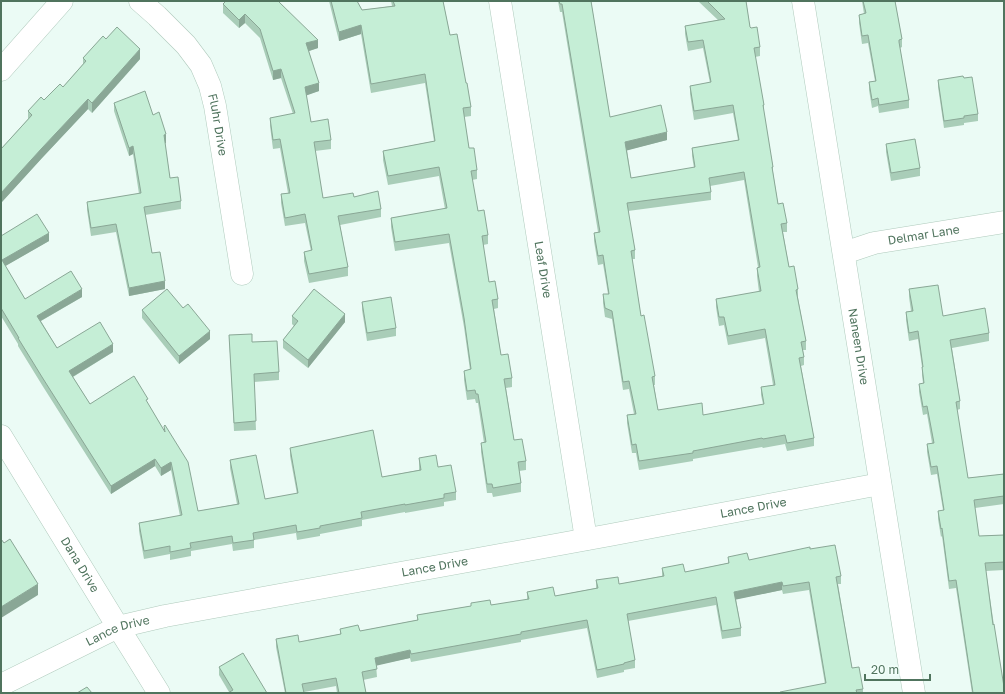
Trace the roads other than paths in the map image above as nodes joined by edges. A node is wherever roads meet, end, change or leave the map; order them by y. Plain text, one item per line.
1 (62, 1) edge
2 (140, 1) edge
3 (500, 1) edge
4 (803, 1) edge
5 (1, 70) edge
6 (1004, 222) edge
7 (844, 253) junction
8 (242, 274) dead end
9 (1, 436) edge
10 (880, 484) junction
11 (586, 539) junction
12 (118, 627) junction
13 (1, 685) edge
14 (159, 693) edge
15 (914, 693) edge

1 - 5 street
2 - 8 street, Fluhr Drive
3 - 11 street, Leaf Drive
4 - 7 street, Naneen Drive
6 - 7 street, Delmar Lane
7 - 10 street, Naneen Drive
9 - 12 street, Dana Drive
10 - 11 street, Lance Drive
10 - 15 street, Naneen Drive
11 - 12 street, Lance Drive
12 - 13 street, Lance Drive
12 - 14 street, Dana Drive

